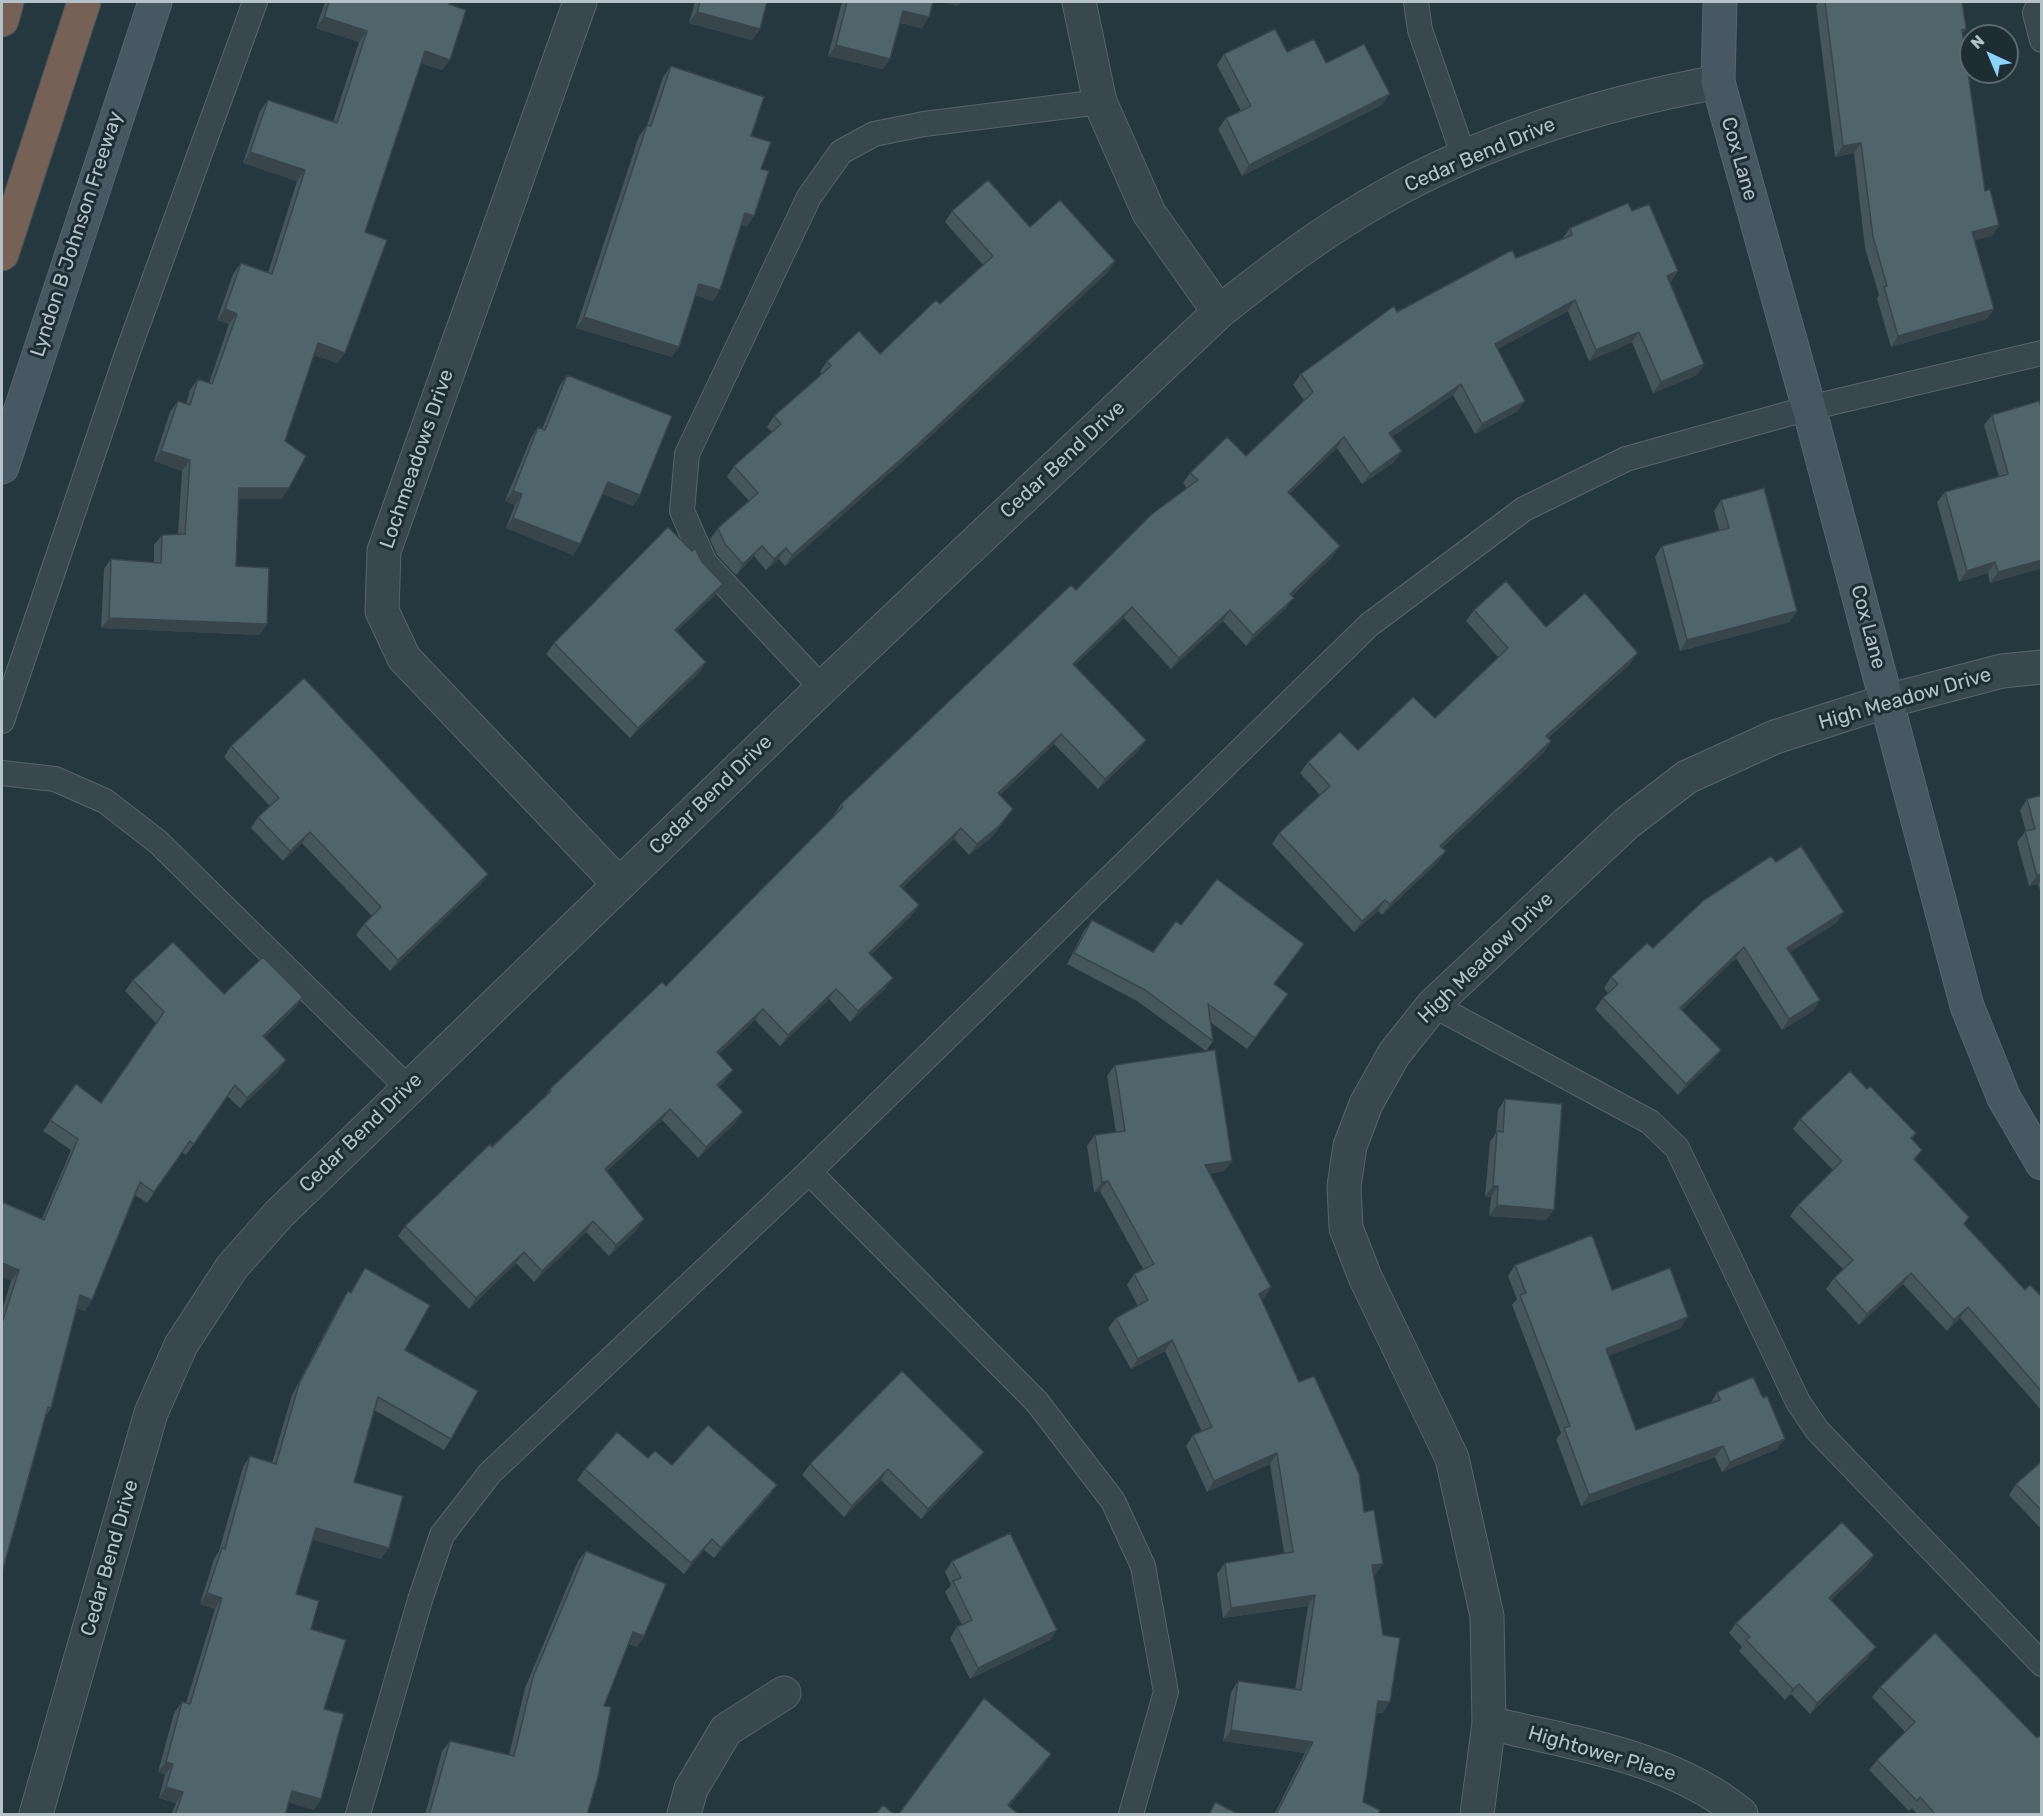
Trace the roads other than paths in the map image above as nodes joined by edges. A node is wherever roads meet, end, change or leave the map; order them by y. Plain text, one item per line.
1 (7, 2) edge
2 (84, 2) edge
3 (155, 2) edge
4 (255, 2) edge
5 (580, 2) edge
6 (1079, 2) edge
7 (1416, 2) edge
8 (1720, 2) edge
9 (2040, 2) edge
10 (2, 20) edge
11 (2042, 40) edge
12 (1718, 82) junction
13 (1100, 102) junction
14 (1464, 157) junction
15 (2, 254) edge
16 (1219, 312) junction
17 (2042, 353) edge
18 (1809, 408) junction
19 (2, 467) edge
20 (2042, 667) edge
21 (822, 688) junction
22 (1887, 701) junction
23 (2, 721) edge
24 (2, 772) edge
25 (618, 884) junction
26 (1433, 1005) junction
27 (408, 1087) junction
28 (2042, 1163) edge
29 (809, 1172) junction
30 (2042, 1664) edge
31 (784, 1693) dead end
32 (1489, 1723) junction
33 (36, 1815) edge
34 (358, 1815) edge
35 (684, 1815) edge
36 (1131, 1815) edge
37 (1477, 1815) edge
38 (1741, 1815) edge

1 - 10 highway
2 - 15 highway
3 - 19 street, Lyndon B Johnson Freeway
4 - 23 lane
5 - 25 street, Lochmeadows Drive
6 - 13 street
7 - 14 lane
8 - 12 street, Cox Lane
9 - 11 lane
12 - 14 street, Cedar Bend Drive
12 - 18 street, Cox Lane
13 - 16 street
13 - 21 lane
14 - 16 street, Cedar Bend Drive
16 - 21 street, Cedar Bend Drive
17 - 18 lane
18 - 22 street, Cox Lane
18 - 29 lane
20 - 22 street, High Meadow Drive
21 - 25 street, Cedar Bend Drive
22 - 26 street, High Meadow Drive
22 - 28 street, Cox Lane
24 - 27 lane
25 - 27 street, Cedar Bend Drive
26 - 30 lane
26 - 32 street, High Meadow Drive
27 - 33 street, Cedar Bend Drive
29 - 34 lane
29 - 36 lane
31 - 35 street
32 - 37 street, High Meadow Drive
32 - 38 street, Hightower Place

